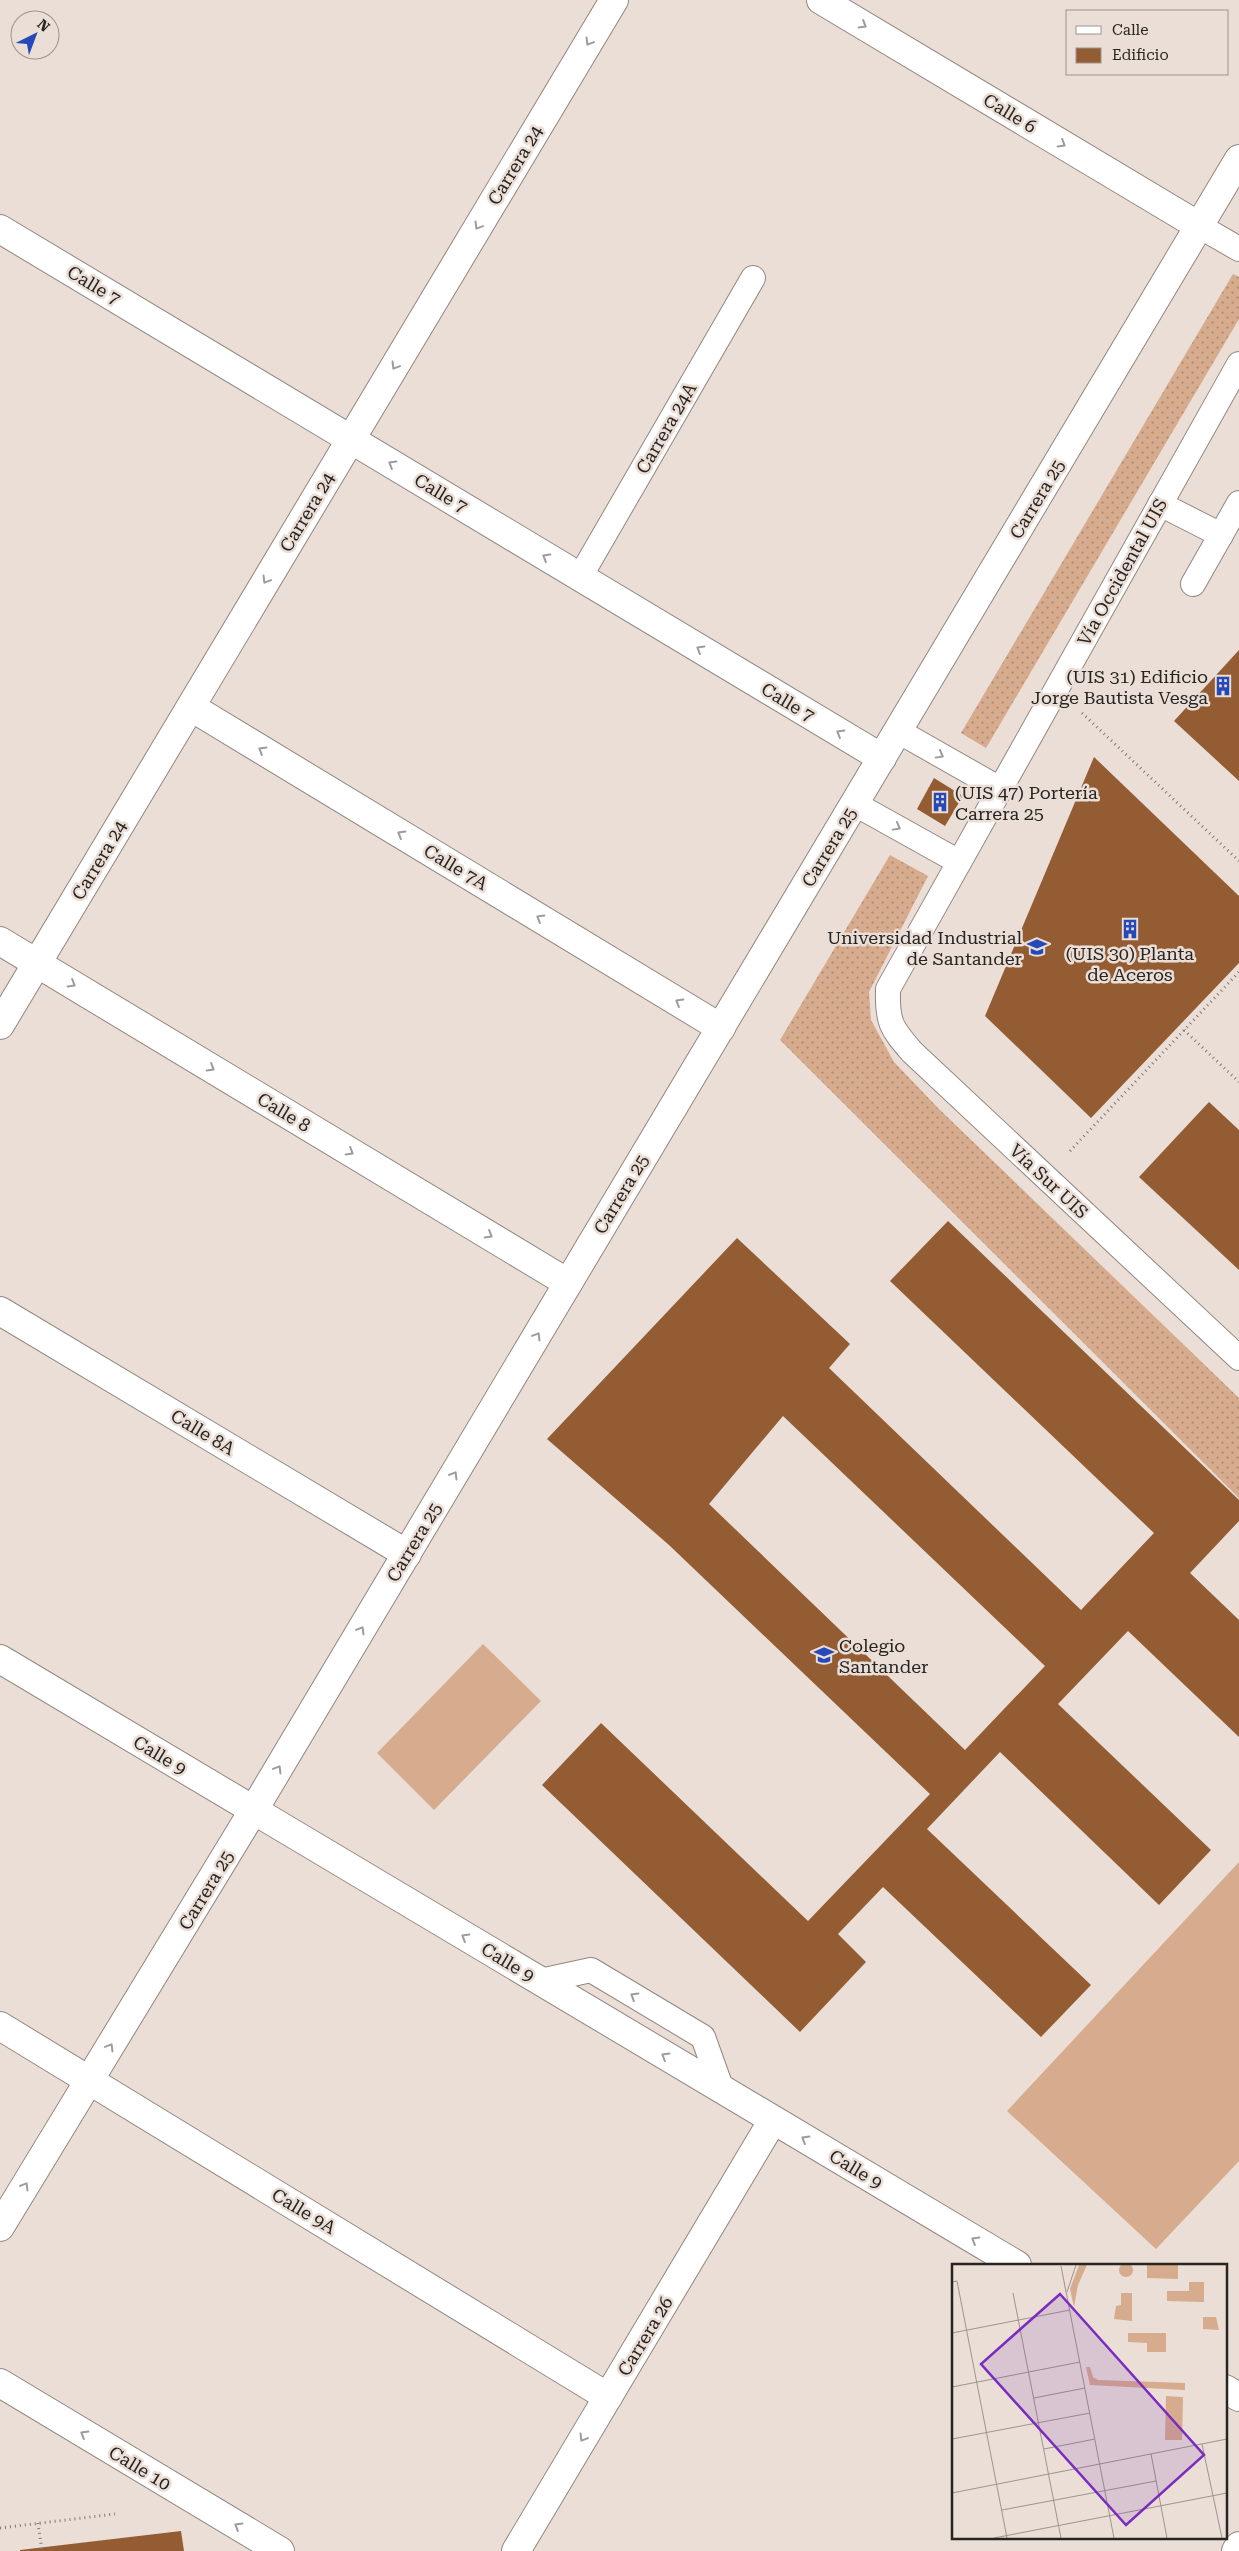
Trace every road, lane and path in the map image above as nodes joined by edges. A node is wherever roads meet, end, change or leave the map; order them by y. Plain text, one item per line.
1 (614, 0) edge
2 (821, 0) edge
3 (1239, 159) edge
4 (1199, 226) junction
5 (0, 228) edge
6 (1239, 249) edge
7 (753, 278) dead end
8 (1239, 364) edge
9 (351, 439) junction
10 (1239, 503) edge
11 (1160, 504) junction
12 (1220, 536) junction
13 (580, 577) junction
14 (1193, 584) dead end
15 (1056, 689) junction
16 (191, 707) junction
17 (898, 731) junction
18 (882, 758) junction
19 (1000, 789) junction
20 (854, 804) junction
21 (1239, 861) edge
22 (959, 862) junction
23 (0, 941) edge
24 (37, 963) junction
25 (1239, 972) edge
26 (888, 989) joint
27 (0, 1025) edge
28 (720, 1028) junction
29 (1184, 1030) junction
30 (1239, 1082) edge
31 (1045, 1177) junction
32 (568, 1283) junction
33 (0, 1311) edge
34 (1239, 1358) edge
35 (407, 1554) junction
36 (0, 1659) edge
37 (253, 1811) junction
38 (540, 1981) junction
39 (0, 2026) edge
40 (89, 2081) junction
41 (722, 2090) junction
42 (773, 2120) junction
43 (0, 2227) edge
44 (1015, 2264) edge
45 (0, 2384) edge
46 (1226, 2389) edge
47 (608, 2396) junction
48 (1239, 2397) edge
49 (115, 2514) dead end
50 (38, 2523) junction
51 (0, 2528) edge
52 (1239, 2546) edge
53 (42, 2551) edge
54 (280, 2551) edge
55 (516, 2551) edge
56 (1236, 2551) edge

1 -> 9 street, Carrera 24
2 -> 4 street, Calle 6
3 - 4 street, Carrera 25
4 - 6 lane
4 - 17 street, Carrera 25
5 - 9 street, Calle 7
7 - 13 lane, Carrera 24A
8 - 11 lane, Vía Occidental UIS
13 -> 9 street, Calle 7
9 -> 16 street, Carrera 24
10 - 12 lane
11 - 12 lane
11 - 15 lane, Vía Occidental UIS
12 - 14 lane
18 -> 13 street, Calle 7
15 - 19 lane, Vía Occidental UIS
15 - 21 path
16 - 24 street, Carrera 24
28 -> 16 street, Calle 7A
17 - 18 street, Carrera 25
17 -> 19 lane
18 - 20 street, Carrera 25
19 - 22 lane, Vía Occidental UIS
20 -> 22 lane
20 - 28 street, Carrera 25
22 - 26 lane, Vía Occidental UIS
23 - 24 street, Calle 8
24 - 27 street, Carrera 24
24 -> 32 street, Calle 8
25 - 29 path
26 - 31 lane, Vía Sur UIS
28 - 32 street, Carrera 25
29 - 30 path
29 - 31 path
31 - 34 lane, Vía Sur UIS
35 -> 32 street, Carrera 25
33 - 35 street, Calle 8A
37 -> 35 street, Carrera 25
36 - 37 street, Calle 9
38 -> 37 street, Calle 9
40 -> 37 street, Carrera 25
41 -> 38 street, Calle 9
41 -> 38 lane
39 - 40 street, Calle 9A
43 -> 40 street, Carrera 25
40 - 47 street, Calle 9A
41 - 42 street, Calle 9
44 -> 42 street, Calle 9
42 - 47 street, Carrera 26
54 -> 45 street, Calle 10
46 - 48 street
47 -> 55 street, Carrera 26
49 - 50 path
50 - 51 path
50 - 53 path
52 - 56 street

